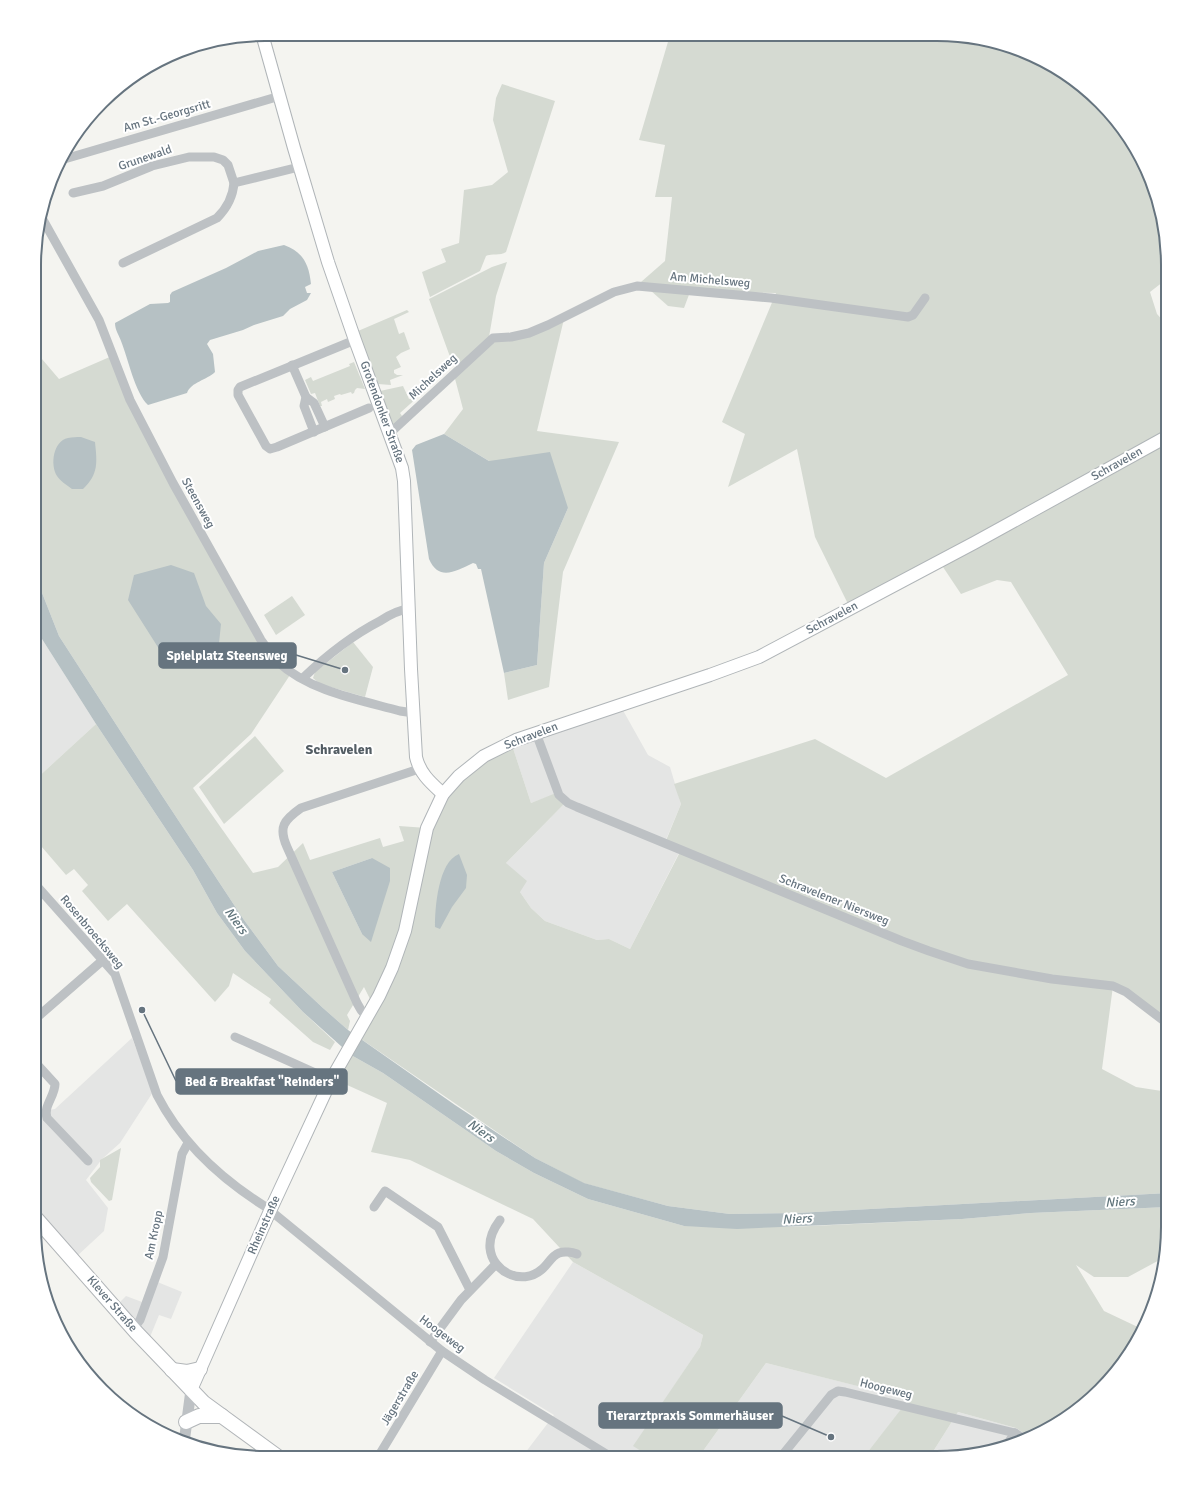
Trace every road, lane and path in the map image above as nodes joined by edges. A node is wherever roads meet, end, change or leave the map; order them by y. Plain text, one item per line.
1 (264, 41) edge
2 (280, 96) junction
3 (68, 158) edge
4 (299, 168) junction
5 (234, 183) junction
6 (74, 193) dead end
7 (45, 223) edge
8 (123, 263) dead end
9 (925, 298) dead end
10 (493, 338) joint
11 (355, 340) junction
12 (292, 365) junction
13 (306, 397) junction
14 (369, 408) dead end
15 (325, 427) junction
16 (314, 432) junction
17 (389, 434) junction
18 (1161, 440) edge
19 (409, 609) junction
20 (302, 678) junction
21 (414, 713) junction
22 (536, 733) junction
23 (419, 768) junction
24 (443, 794) junction
25 (41, 891) edge
26 (103, 960) junction
27 (41, 1014) edge
28 (1161, 1019) edge
29 (364, 1022) junction
30 (235, 1037) dead end
31 (41, 1068) edge
32 (331, 1080) junction
33 (188, 1143) junction
34 (88, 1161) dead end
35 (374, 1207) dead end
36 (270, 1211) junction
37 (500, 1220) dead end
38 (41, 1224) edge
39 (577, 1254) dead end
40 (496, 1264) junction
41 (470, 1290) junction
42 (133, 1329) junction
43 (430, 1342) junction
44 (442, 1351) junction
45 (200, 1369) junction
46 (172, 1370) junction
47 (191, 1390) junction
48 (222, 1416) junction
49 (186, 1422) junction
50 (1015, 1433) junction
51 (185, 1436) edge
52 (1019, 1436) edge
53 (1011, 1438) edge
54 (269, 1451) edge
55 (382, 1451) edge
56 (602, 1451) edge
57 (786, 1451) edge

1 - 2 main road, Grotendonker Straße
2 - 3 street, Am St.-Georgsritt
2 - 4 main road, Grotendonker Straße
4 - 5 street
4 - 11 main road, Grotendonker Straße
5 - 6 street, Grunewald
5 - 8 street
7 - 20 street, Steensweg
9 - 10 street, Am Michelsweg
10 - 17 street, Michelsweg
11 - 12 street
11 - 17 main road, Grotendonker Straße
12 - 13 street
12 - 16 street
13 - 15 street
13 - 16 street
14 - 15 street
15 - 16 street
17 - 19 main road, Grotendonker Straße
18 - 22 main road, Schravelen
19 - 20 street
19 - 21 main road, Grotendonker Straße
20 - 21 street, Steensweg
21 - 23 main road, Grotendonker Straße
22 - 24 main road, Schravelen
22 - 28 street, Schravelener Niersweg
23 - 24 main road, Grotendonker Straße
23 - 29 street
24 - 29 main road, Schravelen
25 - 26 street, Rosenbroecksweg
26 - 27 street
26 - 33 street, Rosenbroecksweg
29 - 32 main road, Rheinstraße
30 - 32 street
31 - 34 street
32 - 36 main road, Rheinstraße
33 - 36 street, Rosenbroecksweg
33 - 42 street, Am Kropp
35 - 41 street
36 - 43 street, Hoogeweg
36 - 45 main road, Rheinstraße
37 - 40 street
38 - 42 main road, Klever Straße
39 - 40 street
40 - 41 street
41 - 43 street
42 - 46 main road, Klever Straße
43 - 44 street, Hoogeweg
44 - 55 street, Jägerstraße
44 - 56 street, Hoogeweg
45 - 46 main road
45 - 47 main road, Rheinstraße
46 - 47 main road, Klever Straße
47 - 48 main road, Klever Straße
47 - 49 street, Rheinstraße
48 - 49 main road
48 - 54 main road, Klever Straße
49 - 51 street, Rheinstraße
50 - 52 street
50 - 53 street
50 - 57 street, Hoogeweg

